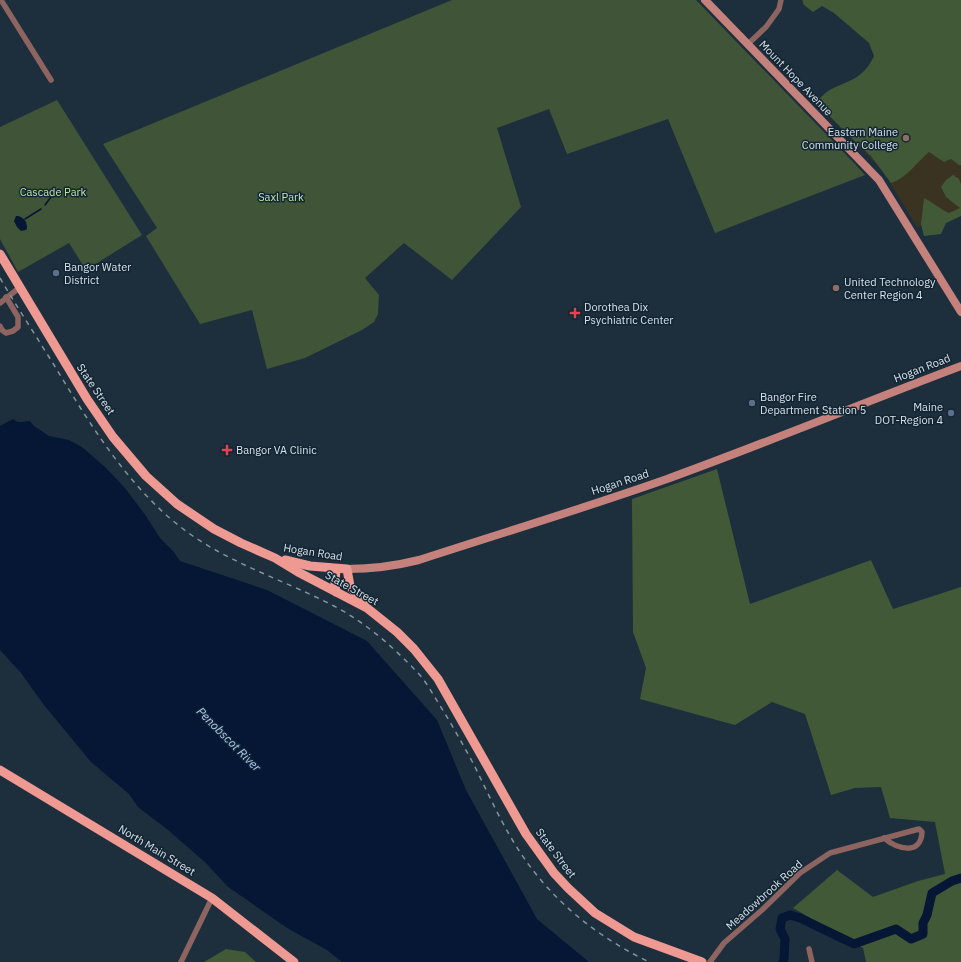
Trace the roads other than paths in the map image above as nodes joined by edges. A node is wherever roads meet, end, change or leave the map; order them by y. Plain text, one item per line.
1 (1, 0) edge
2 (705, 0) edge
3 (781, 0) edge
4 (748, 44) junction
5 (51, 80) dead end
6 (0, 254) edge
7 (19, 288) junction
8 (6, 297) junction
9 (0, 303) edge
10 (961, 312) edge
11 (0, 326) edge
12 (961, 366) edge
13 (275, 558) junction
14 (336, 569) junction
15 (346, 569) junction
16 (336, 592) junction
17 (367, 608) junction
18 (0, 770) edge
19 (884, 838) junction
20 (212, 898) junction
21 (810, 949) dead end
22 (181, 962) edge
23 (294, 962) edge
24 (702, 962) edge
25 (710, 962) edge
26 (812, 962) edge

1 - 5 street
2 - 4 main road, Mount Hope Avenue
3 - 4 street
4 - 10 main road, Mount Hope Avenue
6 - 7 main road, State Street
7 - 8 street
7 - 13 main road, State Street
8 - 9 street
8 - 11 street
12 - 15 main road, Hogan Road
13 - 14 main road, Hogan Road
13 - 16 main road, State Street
14 - 15 main road, Hogan Road
14 - 16 main road
15 - 17 main road
16 - 17 main road, State Street
17 - 24 main road, State Street
18 - 20 main road, North Main Street
19 - 19 street, Meadowbrook Road
19 - 25 street, Meadowbrook Road
20 - 22 street
20 - 23 main road, North Main Street
21 - 26 street

